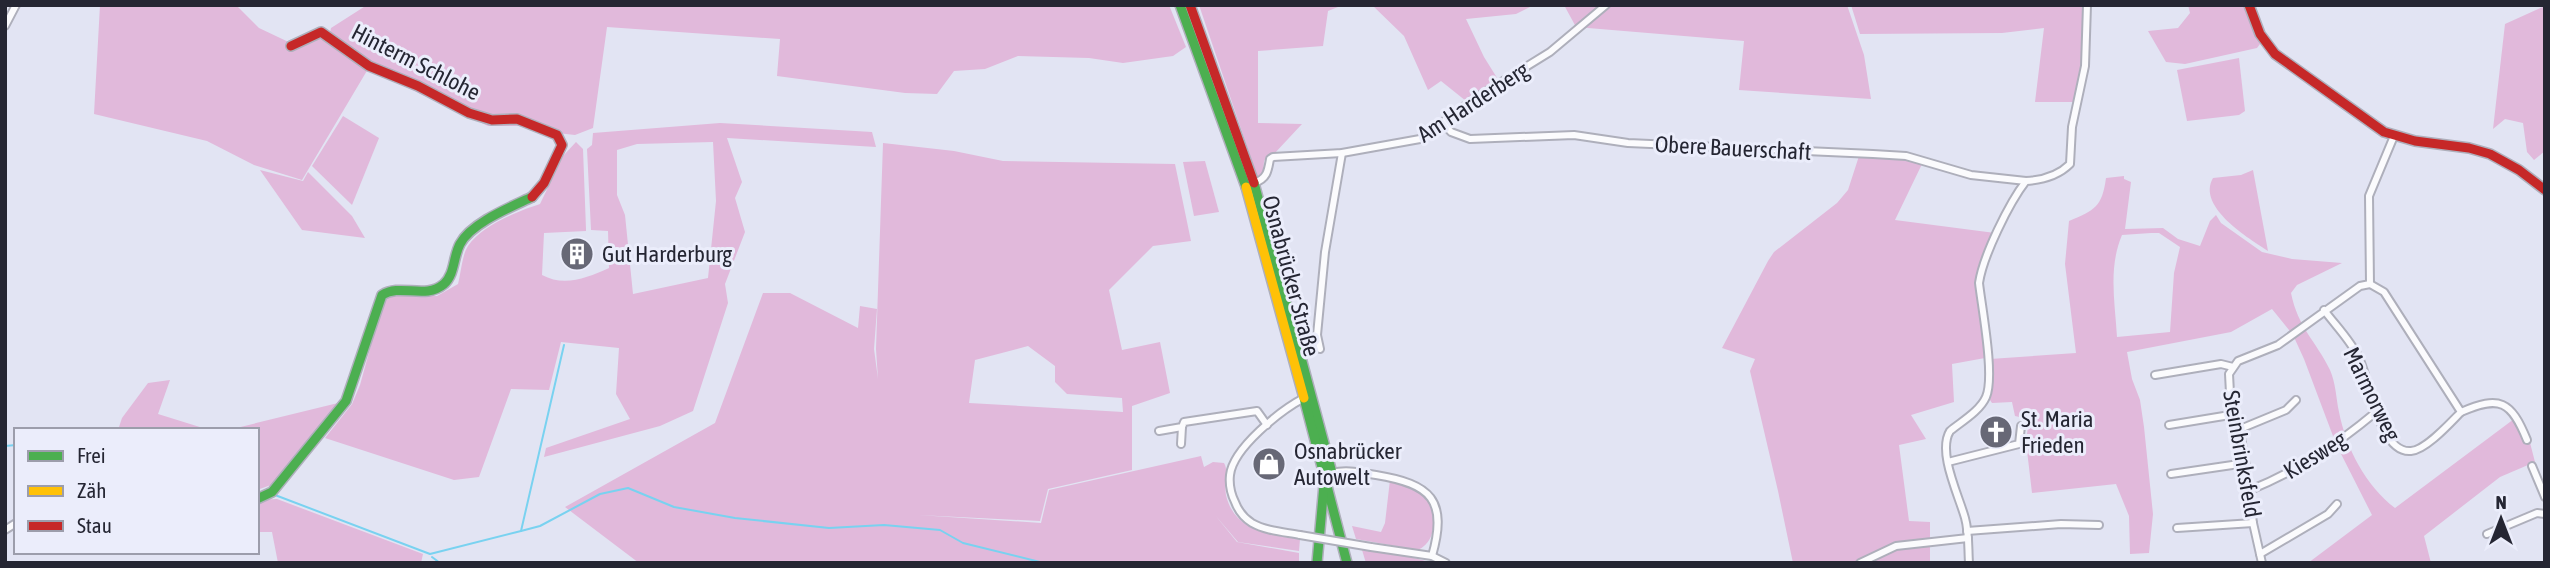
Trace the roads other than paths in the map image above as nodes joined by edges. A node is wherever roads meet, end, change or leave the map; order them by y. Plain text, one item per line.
1 (16, 5) edge
2 (1180, 5) edge
3 (1190, 5) edge
4 (1606, 5) edge
5 (2087, 5) edge
6 (2249, 5) edge
7 (5, 26) edge
8 (291, 46) dead end
9 (1443, 123) junction
10 (2393, 136) junction
11 (1342, 153) junction
12 (2026, 181) junction
13 (1250, 185) junction
14 (2543, 186) edge
15 (2370, 284) junction
16 (2324, 310) junction
17 (1320, 349) dead end
18 (2232, 367) junction
19 (2155, 374) dead end
20 (1304, 398) junction
21 (2296, 400) dead end
22 (2376, 412) junction
23 (2461, 412) junction
24 (2236, 414) junction
25 (1268, 425) junction
26 (2169, 425) dead end
27 (2021, 426) dead end
28 (1182, 427) junction
29 (2240, 429) junction
30 (1160, 431) dead end
31 (2527, 440) dead end
32 (1181, 444) dead end
33 (1319, 451) junction
34 (1948, 461) junction
35 (2246, 463) junction
36 (2532, 466) dead end
37 (1332, 472) junction
38 (2171, 474) dead end
39 (2250, 490) junction
40 (2545, 497) edge
41 (259, 499) edge
42 (2337, 504) dead end
43 (2545, 514) edge
44 (2253, 523) junction
45 (2099, 524) dead end
46 (2177, 528) dead end
47 (2487, 534) dead end
48 (1968, 535) junction
49 (2260, 554) junction
50 (1432, 556) junction
51 (1317, 563) edge
52 (1347, 563) edge
53 (1354, 563) edge
54 (1446, 563) edge
55 (1860, 563) edge
56 (1969, 563) edge
57 (2262, 563) edge

1 - 7 street
2 - 13 main road, Osnabrücker Straße
3 - 13 main road, Osnabrücker Straße
4 - 9 street, Am Harderberg
5 - 12 street, Obere Bauerschaft
6 - 10 main road
8 - 41 main road, Hinterm Schlohe
9 - 11 street, Am Harderberg
9 - 12 street, Obere Bauerschaft
10 - 14 main road
10 - 15 street
11 - 13 street, Am Harderberg
11 - 17 street
12 - 34 street
13 - 20 main road, Osnabrücker Straße
13 - 37 main road, Osnabrücker Straße
15 - 16 street, Steinbrinksfeld
15 - 23 street
16 - 18 street, Steinbrinksfeld
16 - 22 street, Marmorweg
18 - 19 street
18 - 24 street, Steinbrinksfeld
20 - 25 street
20 - 33 main road, Osnabrücker Straße
21 - 29 street
22 - 23 street, Marmorweg
22 - 39 street, Kiesweg
23 - 31 street, Marmorweg
24 - 26 street
24 - 29 street, Steinbrinksfeld
25 - 28 street
25 - 50 street, bridge
27 - 34 street
28 - 30 street
28 - 32 street
29 - 35 street, Steinbrinksfeld
33 - 51 main road
33 - 52 main road, Osnabrücker Straße
34 - 48 street
35 - 38 street
35 - 39 street, Steinbrinksfeld
36 - 40 street
37 - 50 street
37 - 53 main road, Osnabrücker Straße
39 - 44 street, Steinbrinksfeld
42 - 49 street
43 - 47 street
44 - 46 street
44 - 49 street, Steinbrinksfeld
45 - 48 street
48 - 55 street
48 - 56 street
49 - 57 street, Steinbrinksfeld
50 - 54 street

